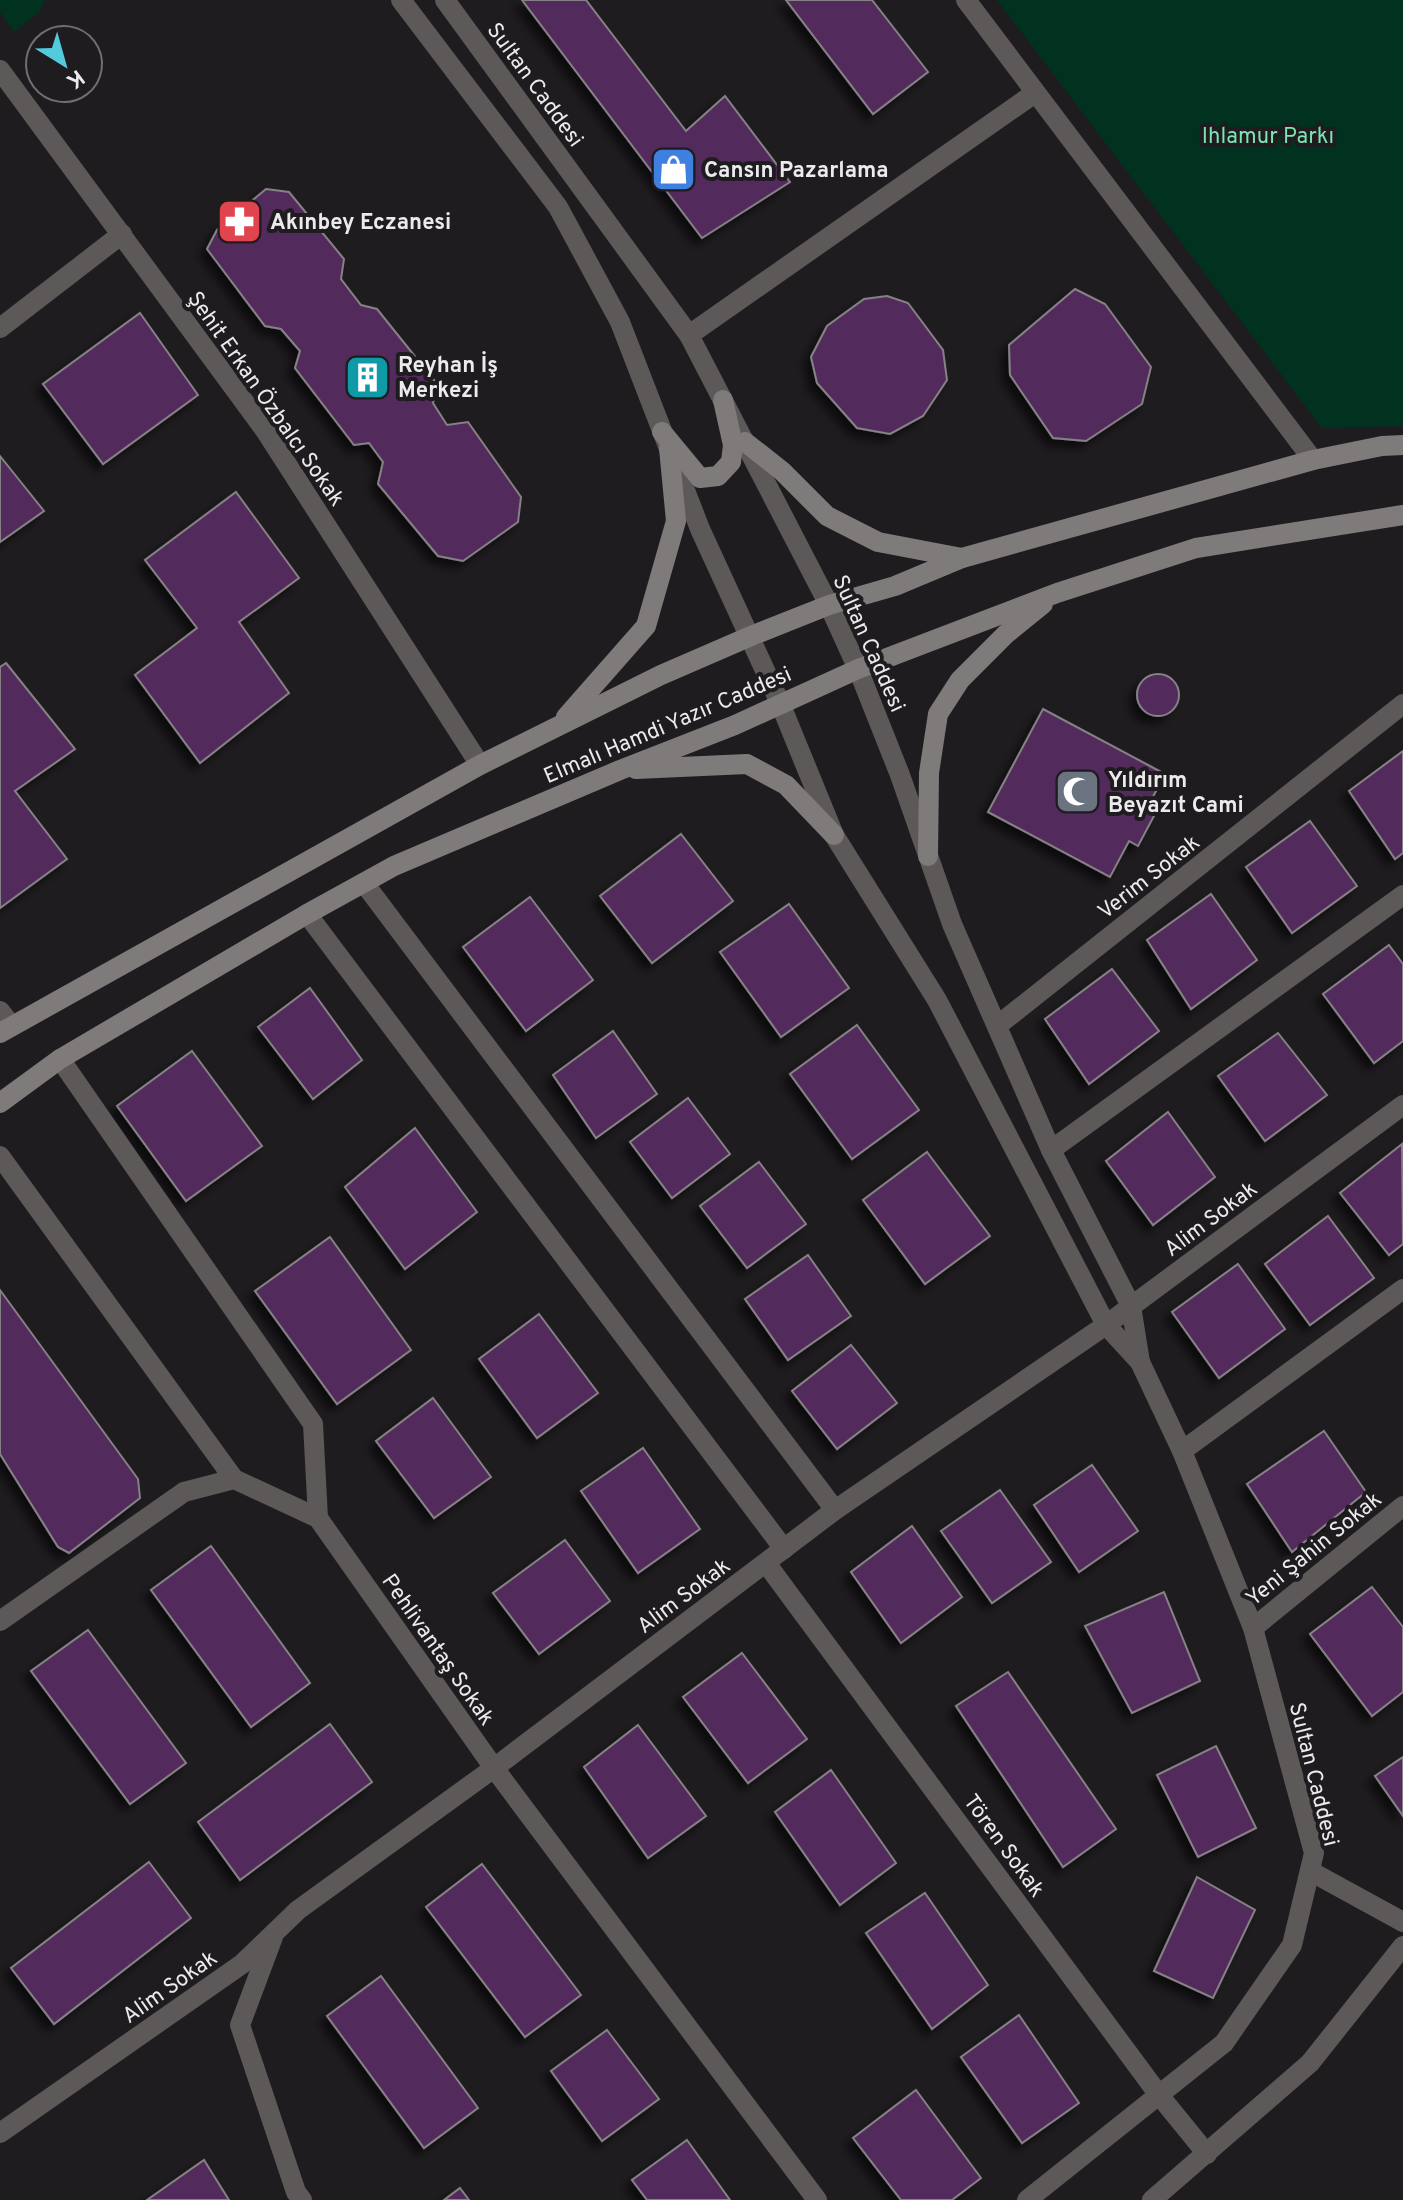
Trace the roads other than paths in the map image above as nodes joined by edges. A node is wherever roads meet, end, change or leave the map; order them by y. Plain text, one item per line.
1 (401, 0) edge
2 (445, 0) edge
3 (966, 0) edge
4 (0, 70) edge
5 (1035, 93) junction
6 (122, 234) junction
7 (0, 328) edge
8 (689, 335) junction
9 (723, 400) junction
10 (666, 440) junction
11 (745, 442) junction
12 (1403, 445) edge
13 (1313, 460) junction
14 (1403, 515) edge
15 (962, 558) junction
16 (1057, 593) junction
17 (829, 605) junction
18 (751, 636) junction
19 (858, 669) junction
20 (780, 703) junction
21 (1403, 704) edge
22 (558, 727) junction
23 (480, 765) junction
24 (620, 770) junction
25 (834, 835) junction
26 (928, 856) junction
27 (364, 883) junction
28 (1403, 895) edge
29 (307, 914) junction
30 (4, 1023) edge
31 (997, 1026) junction
32 (60, 1059) junction
33 (0, 1103) edge
34 (1403, 1105) edge
35 (1051, 1150) junction
36 (0, 1156) edge
37 (1403, 1289) edge
38 (1131, 1306) junction
39 (1106, 1325) junction
40 (1140, 1362) junction
41 (1182, 1451) junction
42 (234, 1479) junction
43 (1403, 1506) edge
44 (835, 1510) junction
45 (318, 1518) junction
46 (784, 1549) junction
47 (766, 1563) junction
48 (0, 1621) edge
49 (1253, 1628) junction
50 (494, 1768) junction
51 (1310, 1871) junction
52 (1403, 1922) edge
53 (275, 1932) junction
54 (1403, 1946) edge
55 (1159, 2095) junction
56 (0, 2133) edge
57 (1207, 2154) junction
58 (302, 2200) edge
59 (817, 2200) edge
60 (1027, 2200) edge
61 (1152, 2200) edge

1 - 10 street, Sultan Caddesi
2 - 8 street, Sultan Caddesi
3 - 5 street
4 - 6 street, Şehit Erkan Özbalcı Sokak
5 - 8 street
5 - 13 street
6 - 7 street
6 - 23 street, Şehit Erkan Özbalcı Sokak
8 - 9 street, Sultan Caddesi
9 - 10 main road
9 - 11 street, Sultan Caddesi
10 - 18 street, Sultan Caddesi
10 - 22 main road
11 - 15 main road
11 - 17 street, Sultan Caddesi
12 - 13 main road, Elmalı Hamdi Yazır Caddesi
13 - 15 main road, Elmalı Hamdi Yazır Caddesi
14 - 16 main road, Elmalı Hamdi Yazır Caddesi
15 - 17 main road, Elmalı Hamdi Yazır Caddesi
16 - 19 main road, Elmalı Hamdi Yazır Caddesi
16 - 26 main road
17 - 18 main road, Elmalı Hamdi Yazır Caddesi
17 - 19 street, Sultan Caddesi
18 - 20 street, Sultan Caddesi
18 - 22 main road, Elmalı Hamdi Yazır Caddesi
19 - 20 main road, Elmalı Hamdi Yazır Caddesi
19 - 26 street, Sultan Caddesi
20 - 24 main road, Elmalı Hamdi Yazır Caddesi
20 - 25 street, Sultan Caddesi
21 - 31 street, Verim Sokak
22 - 23 main road, Elmalı Hamdi Yazır Caddesi
23 - 30 main road, Elmalı Hamdi Yazır Caddesi
24 - 25 main road
24 - 27 main road, Elmalı Hamdi Yazır Caddesi
25 - 39 street, Sultan Caddesi
26 - 31 street, Sultan Caddesi
27 - 29 main road, Elmalı Hamdi Yazır Caddesi
27 - 44 street
28 - 35 street
29 - 32 main road, Elmalı Hamdi Yazır Caddesi
29 - 46 street
31 - 35 street, Sultan Caddesi
32 - 33 main road, Elmalı Hamdi Yazır Caddesi
32 - 45 street
34 - 38 street, Alim Sokak
35 - 38 street, Sultan Caddesi
36 - 42 street, Pehlivantaş Sokak
37 - 41 street
38 - 39 street, Alim Sokak
38 - 40 street, Sultan Caddesi
39 - 40 street, Sultan Caddesi
39 - 44 street, Alim Sokak
40 - 41 street, Sultan Caddesi
41 - 49 street, Sultan Caddesi
42 - 45 street, Pehlivantaş Sokak
42 - 48 street
43 - 49 street, Yeni Şahin Sokak
44 - 46 street, Alim Sokak
45 - 50 street, Pehlivantaş Sokak
46 - 47 street, Alim Sokak
47 - 50 street, Alim Sokak
47 - 55 street, Tören Sokak
49 - 51 street, Sultan Caddesi
50 - 53 street, Alim Sokak
50 - 59 street, Pehlivantaş Sokak
51 - 52 street
51 - 55 street, Sultan Caddesi
53 - 56 street, Alim Sokak
53 - 58 street
54 - 57 street
55 - 57 street, Tören Sokak
55 - 60 street, Sultan Caddesi
57 - 61 street

